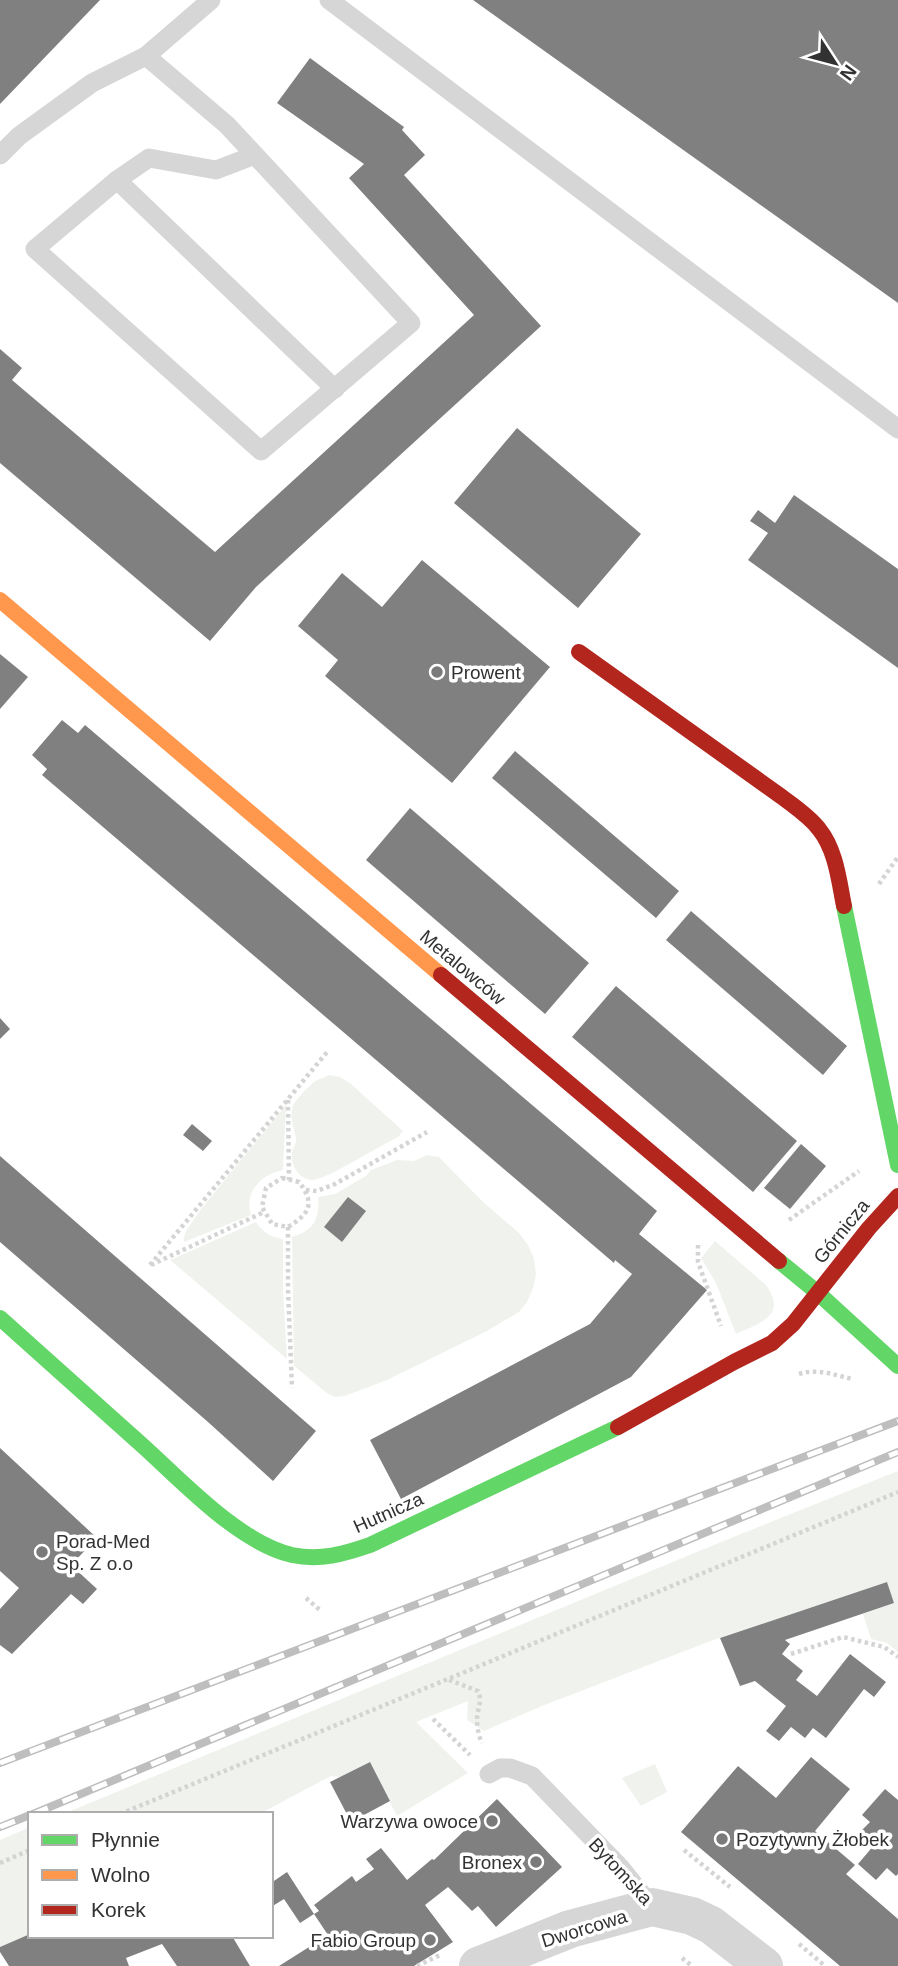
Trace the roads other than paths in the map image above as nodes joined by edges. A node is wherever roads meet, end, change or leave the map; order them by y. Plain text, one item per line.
1 (211, 0) edge
2 (329, 0) edge
3 (146, 57) junction
4 (0, 155) edge
5 (255, 155) junction
6 (117, 180) junction
7 (335, 389) junction
8 (898, 429) edge
9 (0, 600) edge
10 (579, 652) dead end
11 (898, 1165) edge
12 (898, 1196) edge
13 (818, 1293) junction
14 (0, 1318) edge
15 (898, 1366) edge
16 (495, 1771) road end
17 (652, 1907) junction
18 (530, 1957) edge
19 (478, 1966) edge
20 (764, 1966) edge

1 - 3 lane
2 - 8 lane
3 - 4 lane
3 - 5 lane
5 - 6 lane
5 - 7 lane
6 - 7 lane
6 - 7 lane
9 - 13 street, Metalowców
10 - 11 street
12 - 13 street, Górnicza
13 - 14 street, Hutnicza
13 - 15 street, Metalowców
16 - 17 lane, Bytomska
17 - 18 street, Dworcowa
17 - 20 street, Bytomska
18 - 19 street, Dworcowa

